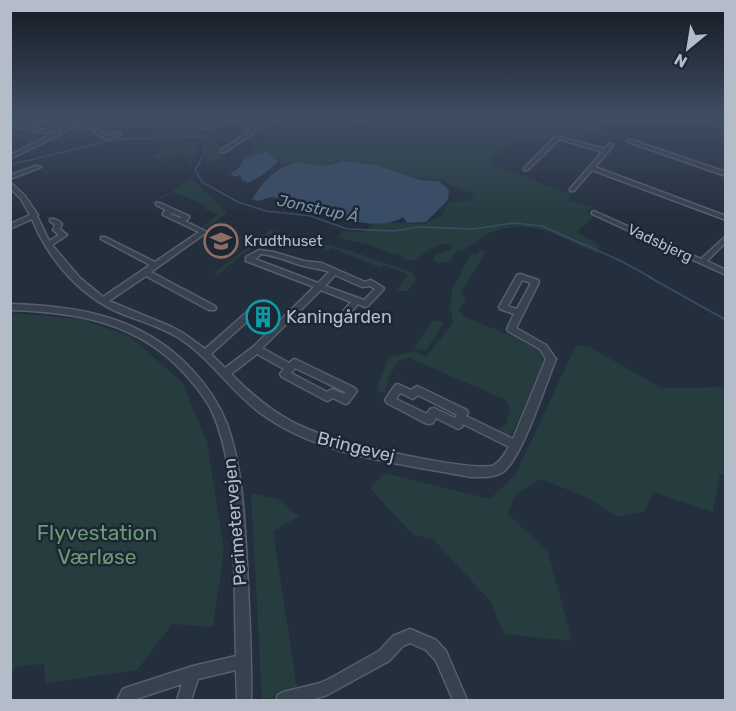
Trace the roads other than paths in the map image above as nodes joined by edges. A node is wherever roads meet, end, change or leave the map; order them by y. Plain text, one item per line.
1 (25, 150) edge
2 (545, 150) edge
3 (657, 150) edge
4 (606, 151) edge
5 (10, 158) edge
6 (38, 167) dead end
7 (591, 168) junction
8 (526, 169) dead end
9 (726, 174) edge
10 (10, 177) edge
11 (10, 184) edge
12 (572, 190) dead end
13 (158, 204) dead end
14 (594, 213) dead end
15 (35, 215) junction
16 (726, 218) edge
17 (52, 220) dead end
18 (10, 227) edge
19 (102, 238) dead end
20 (726, 238) edge
21 (48, 244) junction
22 (702, 262) junction
23 (155, 266) junction
24 (145, 272) junction
25 (334, 272) junction
26 (726, 273) edge
27 (321, 286) junction
28 (103, 301) junction
29 (356, 301) junction
30 (10, 307) edge
31 (258, 307) edge
32 (212, 308) dead end
33 (519, 313) junction
34 (342, 317) dead end
35 (256, 349) junction
36 (205, 354) junction
37 (290, 368) junction
38 (226, 373) junction
39 (460, 418) junction
40 (515, 445) junction
41 (244, 661) junction
42 (193, 673) junction
43 (124, 700) edge
44 (184, 700) edge
45 (244, 700) edge
46 (283, 700) edge
47 (460, 700) edge

1 - 5 street
2 - 8 street
3 - 9 street
4 - 7 street
6 - 10 street
7 - 12 street
7 - 16 street
11 - 15 street, Bringevej
13 - 23 street
14 - 22 street, Vadsbjerg
15 - 18 street
15 - 21 street, Bringevej
17 - 21 street
19 - 23 street
20 - 22 street
21 - 28 street, Bringevej
22 - 26 street, Vadsbjerg
23 - 24 street
24 - 28 street
24 - 32 street
25 - 27 street
25 - 27 street
25 - 29 street
27 - 29 street
27 - 35 street
28 - 36 street, Bringevej
29 - 34 street
30 - 41 street, Perimetervejen
31 - 36 street
33 - 33 street
33 - 40 street
35 - 37 street
35 - 38 street
36 - 38 street, Bringevej
37 - 37 street
38 - 40 street, Bringevej
39 - 39 street
39 - 40 street
41 - 42 street
41 - 45 street, Perimetervejen
42 - 43 street
42 - 44 street
46 - 47 street

